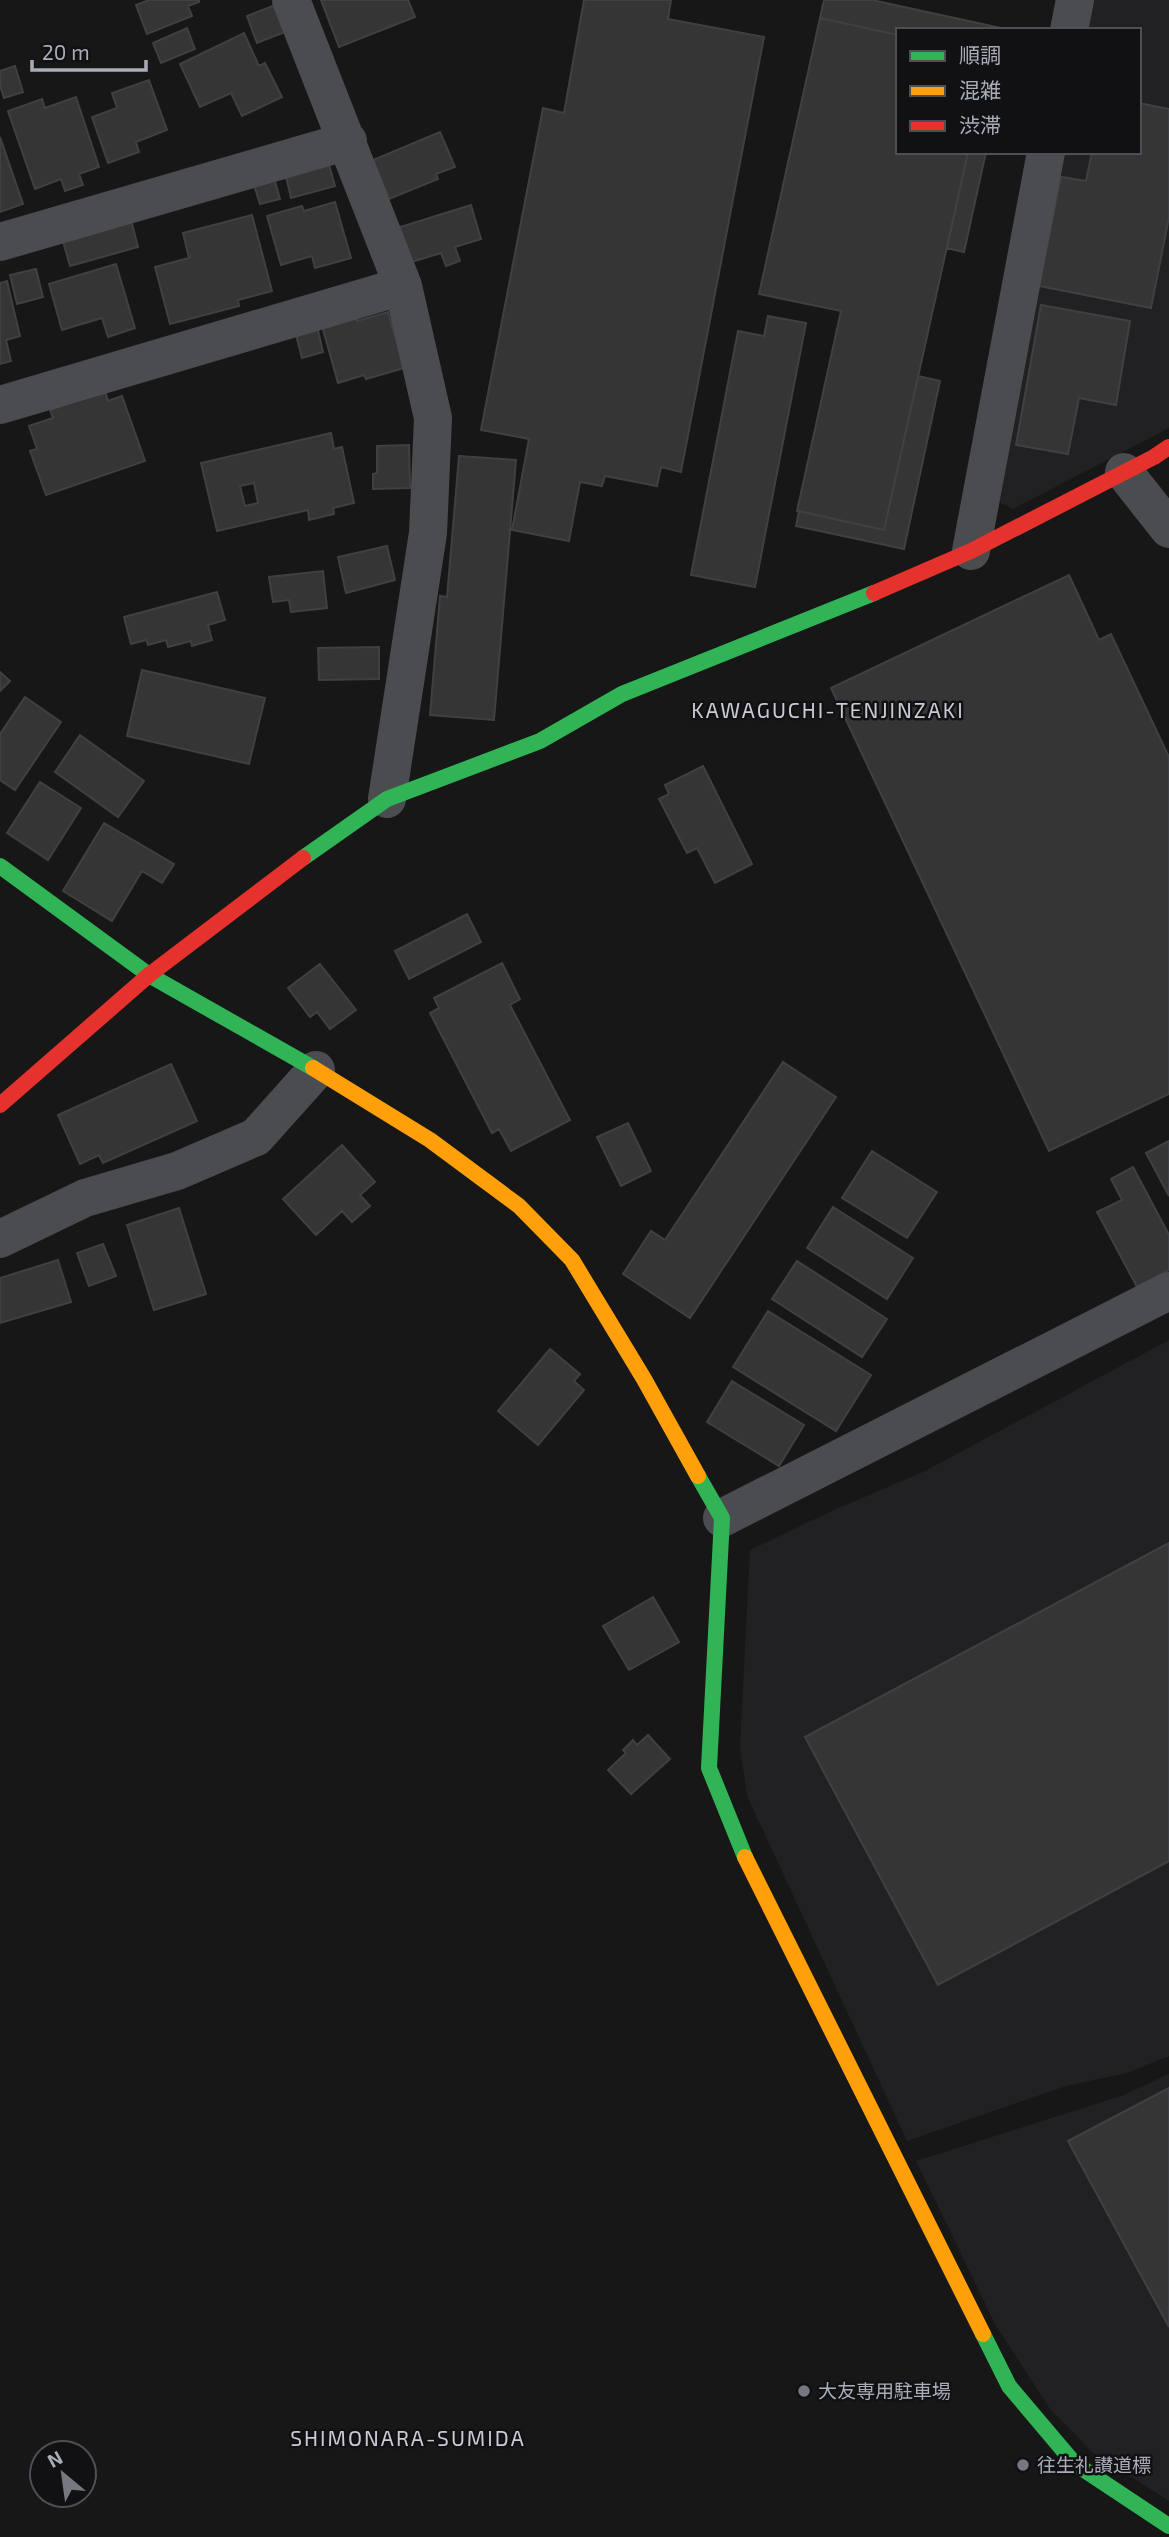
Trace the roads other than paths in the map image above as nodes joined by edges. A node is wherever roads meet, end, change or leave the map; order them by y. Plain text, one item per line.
1 (292, 0) edge
2 (1075, 0) edge
3 (1069, 28) edge
4 (348, 141) junction
5 (1046, 154) edge
6 (0, 242) edge
7 (403, 286) junction
8 (0, 405) edge
9 (1169, 447) edge
10 (1124, 472) junction
11 (1169, 529) edge
12 (971, 551) junction
13 (387, 799) junction
14 (0, 866) edge
15 (149, 975) junction
16 (316, 1070) junction
17 (0, 1105) edge
18 (0, 1239) edge
19 (1169, 1292) edge
20 (722, 1518) junction
21 (1169, 2526) edge

1 - 4 street
2 - 3 street
4 - 6 street
4 - 7 street
5 - 12 street
7 - 8 street
7 - 13 street
9 - 10 street
10 - 11 street
10 - 12 street
12 - 13 street
13 - 15 street
14 - 15 street
15 - 16 street
15 - 17 street
16 - 18 street
16 - 20 street
19 - 20 street
20 - 21 street

